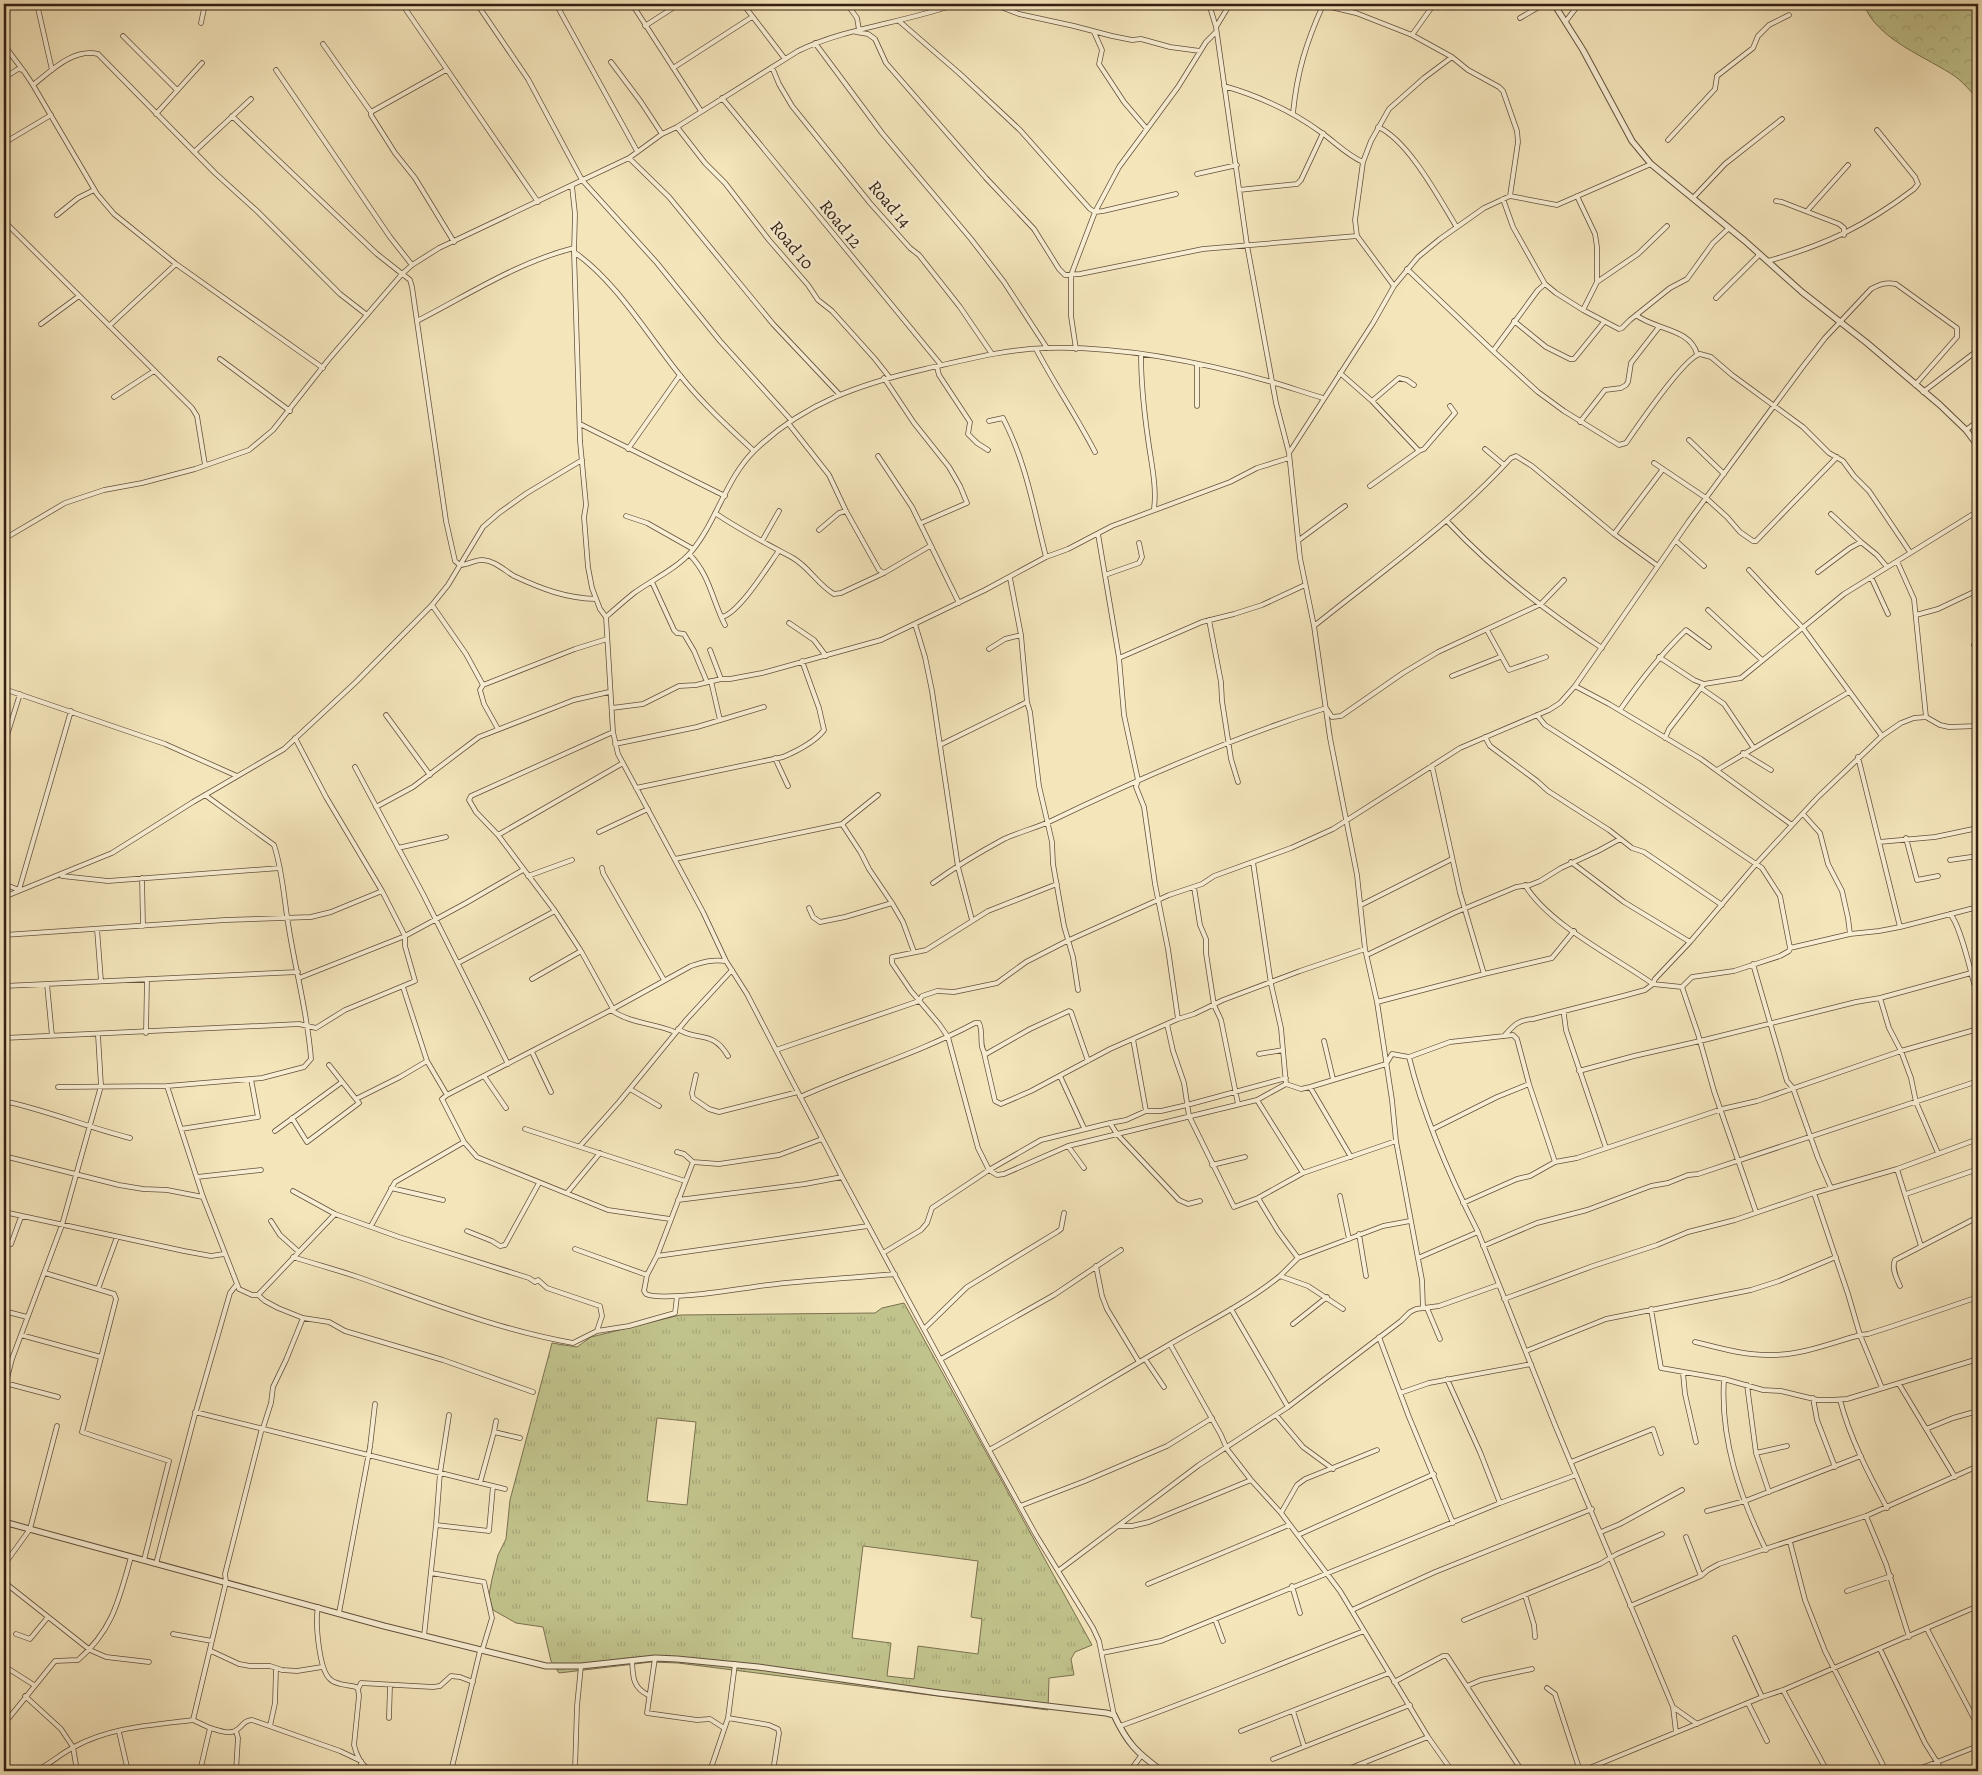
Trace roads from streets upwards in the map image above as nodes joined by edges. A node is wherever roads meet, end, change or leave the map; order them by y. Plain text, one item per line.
1 (37, 4) edge
2 (206, 4) edge
3 (402, 4) edge
4 (477, 4) edge
5 (556, 4) edge
6 (632, 4) edge
7 (679, 4) edge
8 (743, 4) edge
9 (846, 4) edge
10 (956, 4) edge
11 (992, 4) edge
12 (1209, 4) edge
13 (1230, 4) edge
14 (1320, 4) edge
15 (1434, 4) edge
16 (1544, 4) edge
17 (1554, 4) edge
18 (1580, 4) edge
19 (1789, 15) dead end
20 (752, 17) junction
21 (1520, 18) dead end
22 (1566, 21) junction
23 (899, 22) junction
24 (202, 23) dead end
25 (645, 26) junction
26 (1216, 29) junction
27 (857, 31) junction
28 (1094, 32) junction
29 (1412, 35) junction
30 (124, 36) dead end
31 (815, 43) junction
32 (324, 44) dead end
33 (4, 45) edge
34 (1200, 51) junction
35 (1452, 57) junction
36 (784, 59) junction
37 (611, 62) dead end
38 (202, 63) dead end
39 (772, 67) junction
40 (673, 68) junction
41 (23, 70) junction
42 (52, 70) junction
43 (276, 70) dead end
44 (446, 70) junction
45 (4, 78) edge
46 (33, 85) junction
47 (1224, 86) junction
48 (177, 90) junction
49 (722, 98) junction
50 (251, 99) dead end
51 (701, 111) junction
52 (371, 112) junction
53 (1293, 113) junction
54 (156, 114) junction
55 (51, 115) junction
56 (232, 116) junction
57 (1782, 119) dead end
58 (677, 127) junction
59 (1378, 127) junction
60 (1148, 129) junction
61 (1877, 130) dead end
62 (1323, 133) junction
63 (662, 134) junction
64 (1668, 140) dead end
65 (4, 143) edge
66 (637, 151) junction
67 (194, 152) junction
68 (629, 158) junction
69 (1363, 162) junction
70 (1650, 164) junction
71 (1848, 165) dead end
72 (1237, 166) junction
73 (1197, 174) dead end
74 (582, 180) junction
75 (572, 186) junction
76 (94, 190) junction
77 (1239, 190) junction
78 (1176, 194) dead end
79 (1510, 196) junction
80 (1577, 196) junction
81 (1693, 198) junction
82 (1503, 199) junction
83 (1776, 201) dead end
84 (538, 202) junction
85 (1808, 211) junction
86 (1095, 212) junction
87 (57, 215) dead end
88 (5, 224) edge
89 (1456, 226) junction
90 (1667, 226) dead end
91 (1729, 228) junction
92 (1844, 235) junction
93 (1357, 236) junction
94 (454, 242) junction
95 (1247, 245) junction
96 (574, 250) junction
97 (1760, 254) junction
98 (1768, 261) junction
99 (176, 264) junction
100 (412, 265) junction
101 (1407, 269) junction
102 (402, 274) junction
103 (1070, 275) junction
104 (1597, 282) junction
105 (1545, 284) junction
106 (1394, 286) junction
107 (79, 296) junction
108 (1716, 298) dead end
109 (1583, 310) junction
110 (367, 315) junction
111 (1636, 315) junction
112 (417, 321) junction
113 (1514, 322) junction
114 (1604, 322) junction
115 (1839, 322) junction
116 (41, 324) dead end
117 (109, 326) junction
118 (1660, 327) junction
119 (1047, 348) junction
120 (1036, 349) junction
121 (1076, 349) junction
122 (1978, 350) edge
123 (1492, 351) junction
124 (992, 354) junction
125 (1141, 354) junction
126 (1697, 354) junction
127 (220, 359) dead end
128 (1197, 365) junction
129 (939, 366) junction
130 (323, 368) junction
131 (154, 371) junction
132 (1340, 373) junction
133 (680, 375) junction
134 (884, 378) junction
135 (890, 378) junction
136 (1272, 382) junction
137 (1414, 385) dead end
138 (1916, 385) junction
139 (1923, 392) junction
140 (840, 394) junction
141 (114, 397) dead end
142 (1323, 398) junction
143 (1372, 401) junction
144 (1774, 405) junction
145 (1197, 406) dead end
146 (1450, 406) dead end
147 (290, 411) junction
148 (1978, 421) edge
149 (789, 422) junction
150 (990, 422) dead end
151 (1580, 422) junction
152 (580, 424) junction
153 (1966, 430) junction
154 (1689, 440) dead end
155 (1978, 446) edge
156 (628, 449) junction
157 (1485, 449) dead end
158 (988, 450) dead end
159 (754, 451) junction
160 (1419, 451) junction
161 (1095, 452) dead end
162 (1289, 453) junction
163 (878, 456) dead end
164 (1837, 457) junction
165 (1288, 458) junction
166 (582, 460) junction
167 (1654, 462) dead end
168 (206, 465) junction
169 (1504, 465) junction
170 (1663, 468) junction
171 (1724, 474) junction
172 (1370, 486) dead end
173 (725, 496) junction
174 (1706, 498) junction
175 (1345, 506) dead end
176 (1154, 509) junction
177 (846, 511) junction
178 (1978, 511) edge
179 (779, 512) dead end
180 (715, 513) junction
181 (1831, 514) dead end
182 (626, 516) dead end
183 (1447, 521) junction
184 (921, 523) junction
185 (819, 530) dead end
186 (1098, 534) junction
187 (1614, 534) junction
188 (4, 539) edge
189 (1299, 540) junction
190 (762, 541) junction
191 (1676, 541) junction
192 (1861, 542) junction
193 (1139, 544) dead end
194 (930, 546) junction
195 (694, 548) junction
196 (778, 552) junction
197 (1910, 552) junction
198 (689, 554) junction
199 (1046, 557) junction
200 (1897, 561) junction
201 (460, 565) junction
202 (1658, 566) junction
203 (1704, 566) dead end
204 (1887, 567) junction
205 (880, 570) junction
206 (1750, 570) dead end
207 (1818, 572) dead end
208 (884, 573) junction
209 (879, 575) junction
210 (1105, 575) junction
211 (1870, 577) junction
212 (1010, 578) junction
213 (1564, 580) dead end
214 (652, 582) junction
215 (1305, 586) junction
216 (1978, 590) edge
217 (596, 599) junction
218 (959, 603) junction
219 (1541, 604) junction
220 (432, 605) junction
221 (1708, 610) dead end
222 (1888, 614) dead end
223 (1916, 615) junction
224 (606, 617) junction
225 (721, 617) junction
226 (1209, 620) junction
227 (789, 623) dead end
228 (914, 624) junction
229 (726, 625) dead end
230 (1314, 626) junction
231 (1802, 628) junction
232 (1487, 630) junction
233 (1021, 635) junction
234 (607, 639) junction
235 (1708, 646) dead end
236 (1602, 648) junction
237 (989, 649) dead end
238 (710, 650) dead end
239 (826, 656) junction
240 (1500, 657) junction
241 (1546, 657) dead end
242 (1659, 657) junction
243 (1119, 658) junction
244 (1762, 660) junction
245 (802, 661) junction
246 (1452, 676) dead end
247 (720, 679) junction
248 (709, 682) junction
249 (484, 685) junction
250 (1575, 686) junction
251 (1702, 686) junction
252 (4, 688) edge
253 (610, 692) junction
254 (1849, 692) junction
255 (20, 694) junction
256 (1027, 702) junction
257 (764, 707) dead end
258 (612, 708) junction
259 (1326, 708) junction
260 (1620, 710) junction
261 (71, 712) junction
262 (386, 715) dead end
263 (1537, 715) junction
264 (1926, 717) junction
265 (720, 720) junction
266 (1978, 726) edge
267 (498, 729) junction
268 (613, 732) junction
269 (1882, 736) junction
270 (1485, 737) junction
271 (295, 738) junction
272 (1665, 738) junction
273 (1230, 743) junction
274 (615, 744) junction
275 (940, 745) junction
276 (4, 746) edge
277 (1754, 747) junction
278 (1743, 753) junction
279 (1858, 756) junction
280 (775, 758) junction
281 (623, 763) junction
282 (355, 766) dead end
283 (1432, 766) junction
284 (1717, 770) junction
285 (1771, 770) dead end
286 (430, 775) junction
287 (237, 776) junction
288 (1138, 780) junction
289 (1238, 782) dead end
290 (788, 786) dead end
291 (636, 788) junction
292 (205, 795) junction
293 (878, 795) dead end
294 (376, 806) junction
295 (648, 809) junction
296 (1803, 814) junction
297 (1346, 819) junction
298 (1048, 823) junction
299 (842, 824) junction
300 (1792, 825) junction
301 (1978, 828) edge
302 (599, 832) dead end
303 (498, 836) junction
304 (446, 837) dead end
305 (1906, 838) junction
306 (1620, 839) junction
307 (1879, 842) junction
308 (398, 848) junction
309 (1978, 856) edge
310 (674, 859) junction
311 (1452, 859) junction
312 (572, 860) dead end
313 (1950, 860) dead end
314 (1253, 862) junction
315 (1571, 862) junction
316 (1756, 864) junction
317 (958, 867) junction
318 (280, 868) junction
319 (602, 868) dead end
320 (523, 870) junction
321 (60, 876) junction
322 (528, 876) junction
323 (1938, 876) dead end
324 (142, 878) junction
325 (933, 883) dead end
326 (4, 884) edge
327 (1057, 884) junction
328 (1524, 885) junction
329 (1194, 887) junction
330 (19, 890) junction
331 (382, 891) junction
332 (4, 897) edge
333 (1158, 900) junction
334 (892, 903) junction
335 (1361, 905) junction
336 (1722, 905) junction
337 (1978, 907) edge
338 (809, 908) dead end
339 (1465, 909) junction
340 (555, 911) junction
341 (1957, 912) junction
342 (1950, 914) junction
343 (288, 918) junction
344 (435, 918) junction
345 (1955, 919) junction
346 (972, 920) junction
347 (143, 926) junction
348 (1900, 927) junction
349 (97, 929) junction
350 (1574, 931) junction
351 (1850, 934) junction
352 (4, 935) edge
353 (405, 936) junction
354 (1067, 941) junction
355 (1690, 942) junction
356 (1790, 948) junction
357 (1365, 949) junction
358 (581, 951) junction
359 (914, 952) junction
360 (1367, 955) junction
361 (726, 961) junction
362 (458, 963) junction
363 (1753, 964) junction
364 (732, 970) junction
365 (298, 972) junction
366 (1971, 973) junction
367 (1484, 974) junction
368 (299, 978) junction
369 (147, 979) junction
370 (532, 979) dead end
371 (664, 980) junction
372 (101, 981) junction
373 (47, 984) junction
374 (1271, 984) junction
375 (1653, 984) junction
376 (4, 986) edge
377 (403, 986) junction
378 (1682, 987) junction
379 (1078, 990) dead end
380 (1880, 998) junction
381 (1978, 999) edge
382 (919, 1001) junction
383 (1377, 1002) junction
384 (1214, 1004) junction
385 (612, 1009) junction
386 (1565, 1011) junction
387 (1178, 1019) junction
388 (1771, 1023) junction
389 (1168, 1024) junction
390 (309, 1027) junction
391 (1978, 1029) edge
392 (676, 1030) junction
393 (146, 1033) junction
394 (98, 1034) junction
395 (52, 1036) junction
396 (1504, 1036) junction
397 (948, 1037) junction
398 (4, 1038) edge
399 (1133, 1039) junction
400 (1324, 1041) dead end
401 (1700, 1041) junction
402 (776, 1050) junction
403 (1283, 1050) junction
404 (1901, 1051) junction
405 (532, 1052) junction
406 (984, 1054) junction
407 (1259, 1054) dead end
408 (728, 1056) dead end
409 (1409, 1057) junction
410 (426, 1061) junction
411 (1088, 1061) junction
412 (508, 1064) junction
413 (1386, 1064) junction
414 (329, 1065) dead end
415 (1579, 1072) junction
416 (696, 1075) dead end
417 (484, 1076) junction
418 (1060, 1076) junction
419 (1286, 1078) junction
420 (251, 1079) junction
421 (1333, 1079) junction
422 (1978, 1081) edge
423 (342, 1082) junction
424 (1286, 1084) junction
425 (1529, 1084) junction
426 (101, 1086) junction
427 (167, 1086) junction
428 (58, 1087) dead end
429 (1310, 1087) junction
430 (630, 1088) junction
431 (1793, 1088) junction
432 (551, 1092) dead end
433 (1235, 1092) junction
434 (799, 1094) junction
435 (447, 1095) junction
436 (356, 1099) junction
437 (1257, 1100) junction
438 (4, 1101) edge
439 (1916, 1102) junction
440 (1238, 1104) junction
441 (1187, 1105) junction
442 (659, 1106) dead end
443 (506, 1108) dead end
444 (1722, 1109) junction
445 (1146, 1111) junction
446 (1189, 1116) junction
447 (292, 1118) junction
448 (1110, 1123) junction
449 (88, 1127) junction
450 (181, 1128) junction
451 (1084, 1128) junction
452 (525, 1129) dead end
453 (1433, 1129) junction
454 (275, 1131) dead end
455 (1117, 1134) junction
456 (1811, 1137) junction
457 (130, 1138) dead end
458 (822, 1139) junction
459 (1978, 1140) edge
460 (1396, 1141) junction
461 (464, 1142) junction
462 (580, 1146) junction
463 (1068, 1146) junction
464 (1606, 1148) junction
465 (677, 1152) dead end
466 (600, 1153) junction
467 (1938, 1153) junction
468 (4, 1156) edge
469 (1245, 1157) dead end
470 (1351, 1157) junction
471 (1738, 1161) junction
472 (692, 1162) junction
473 (1554, 1162) junction
474 (1212, 1165) junction
475 (1084, 1168) dead end
476 (1897, 1169) junction
477 (1978, 1169) edge
478 (261, 1170) dead end
479 (989, 1170) junction
480 (1303, 1173) junction
481 (76, 1175) junction
482 (197, 1177) junction
483 (842, 1177) junction
484 (685, 1181) junction
485 (539, 1183) junction
486 (391, 1188) junction
487 (1832, 1188) junction
488 (293, 1191) dead end
489 (566, 1193) junction
490 (1814, 1193) junction
491 (1906, 1194) junction
492 (1340, 1196) dead end
493 (203, 1197) junction
494 (1258, 1198) junction
495 (443, 1200) dead end
496 (678, 1200) junction
497 (1200, 1200) dead end
498 (1463, 1203) junction
499 (4, 1212) edge
500 (1756, 1212) junction
501 (1064, 1213) dead end
502 (335, 1214) junction
503 (21, 1216) junction
504 (1978, 1216) edge
505 (670, 1219) junction
506 (271, 1221) dead end
507 (1410, 1221) junction
508 (62, 1225) junction
509 (371, 1226) junction
510 (868, 1226) junction
511 (467, 1232) dead end
512 (1478, 1232) junction
513 (1359, 1234) junction
514 (117, 1237) junction
515 (1350, 1239) junction
516 (11, 1244) dead end
517 (1484, 1246) junction
518 (1921, 1246) junction
519 (575, 1249) dead end
520 (1121, 1250) dead end
521 (299, 1252) junction
522 (883, 1253) junction
523 (224, 1254) junction
524 (657, 1256) junction
525 (293, 1257) junction
526 (1836, 1257) junction
527 (1298, 1258) junction
528 (1418, 1258) junction
529 (1096, 1266) junction
530 (45, 1273) junction
531 (894, 1274) junction
532 (647, 1275) junction
533 (1280, 1276) junction
534 (1366, 1276) dead end
535 (237, 1284) junction
536 (1498, 1285) junction
537 (1900, 1286) dead end
538 (98, 1289) junction
539 (258, 1295) junction
540 (677, 1296) junction
541 (1327, 1297) junction
542 (1978, 1297) edge
543 (1504, 1299) junction
544 (1231, 1308) junction
545 (1425, 1308) junction
546 (1343, 1309) dead end
547 (1651, 1309) junction
548 (4, 1311) edge
549 (27, 1318) junction
550 (303, 1318) junction
551 (1293, 1324) dead end
552 (924, 1328) junction
553 (597, 1331) junction
554 (21, 1335) junction
555 (1860, 1335) junction
556 (1379, 1337) junction
557 (1440, 1339) dead end
558 (1695, 1342) dead end
559 (1170, 1344) junction
560 (1526, 1351) junction
561 (101, 1357) junction
562 (941, 1359) junction
563 (1145, 1359) junction
564 (1978, 1359) edge
565 (1139, 1362) junction
566 (1531, 1364) junction
567 (1683, 1373) junction
568 (1724, 1379) junction
569 (1447, 1380) junction
570 (5, 1383) junction
571 (1899, 1384) junction
572 (1747, 1385) junction
573 (1164, 1387) dead end
574 (1882, 1388) junction
575 (4, 1390) edge
576 (533, 1392) dead end
577 (1400, 1393) junction
578 (58, 1397) dead end
579 (1813, 1398) junction
580 (1840, 1400) junction
581 (375, 1404) dead end
582 (1288, 1407) junction
583 (1978, 1411) edge
584 (196, 1412) junction
585 (449, 1415) dead end
586 (1276, 1415) junction
587 (1212, 1418) junction
588 (496, 1421) dead end
589 (57, 1426) dead end
590 (262, 1428) junction
591 (1926, 1429) junction
592 (494, 1432) junction
593 (520, 1438) dead end
594 (1696, 1442) dead end
595 (1787, 1446) dead end
596 (1227, 1449) junction
597 (989, 1450) junction
598 (1377, 1450) dead end
599 (1661, 1453) dead end
600 (1756, 1453) junction
601 (368, 1455) junction
602 (1861, 1456) junction
603 (1572, 1462) junction
604 (1978, 1466) edge
605 (1835, 1468) junction
606 (1333, 1469) junction
607 (440, 1473) junction
608 (1434, 1474) junction
609 (1576, 1475) junction
610 (1955, 1477) junction
611 (1251, 1480) junction
612 (480, 1483) junction
613 (493, 1486) junction
614 (505, 1489) dead end
615 (1682, 1490) dead end
616 (1768, 1492) junction
617 (1744, 1502) junction
618 (1500, 1503) junction
619 (1020, 1506) junction
620 (1888, 1508) junction
621 (1592, 1509) junction
622 (1707, 1511) dead end
623 (1281, 1513) junction
624 (1866, 1516) junction
625 (4, 1522) edge
626 (1453, 1523) junction
627 (436, 1525) junction
628 (1289, 1525) junction
629 (1118, 1526) junction
630 (30, 1529) junction
631 (1601, 1532) junction
632 (1662, 1534) dead end
633 (1298, 1535) junction
634 (1686, 1537) dead end
635 (1790, 1542) junction
636 (1766, 1550) junction
637 (132, 1557) junction
638 (1611, 1558) junction
639 (144, 1560) junction
640 (156, 1564) junction
641 (4, 1565) edge
642 (1058, 1571) junction
643 (1327, 1572) junction
644 (431, 1573) junction
645 (1701, 1576) junction
646 (1890, 1576) junction
647 (4, 1582) edge
648 (226, 1582) junction
649 (1148, 1584) dead end
650 (1292, 1586) junction
651 (1847, 1591) dead end
652 (1525, 1595) junction
653 (1630, 1606) junction
654 (1978, 1606) edge
655 (318, 1607) junction
656 (1352, 1610) junction
657 (339, 1613) junction
658 (1300, 1613) dead end
659 (48, 1617) junction
660 (1215, 1619) junction
661 (1464, 1620) dead end
662 (1927, 1629) junction
663 (1364, 1631) junction
664 (16, 1634) dead end
665 (173, 1634) dead end
666 (424, 1636) junction
667 (1536, 1637) dead end
668 (1909, 1637) junction
669 (1735, 1638) dead end
670 (212, 1642) junction
671 (1223, 1642) dead end
672 (1880, 1649) junction
673 (90, 1650) junction
674 (211, 1651) junction
675 (481, 1651) junction
676 (1102, 1653) junction
677 (655, 1658) junction
678 (632, 1660) junction
679 (149, 1662) dead end
680 (735, 1664) junction
681 (4, 1666) edge
682 (581, 1666) junction
683 (322, 1667) junction
684 (276, 1668) junction
685 (1833, 1668) junction
686 (1532, 1669) dead end
687 (1388, 1672) junction
688 (473, 1682) junction
689 (1394, 1682) junction
690 (34, 1685) junction
691 (390, 1685) junction
692 (1467, 1686) junction
693 (1547, 1688) dead end
694 (358, 1689) junction
695 (1783, 1690) junction
696 (648, 1695) junction
697 (26, 1696) junction
698 (1762, 1697) junction
699 (1748, 1702) junction
700 (1410, 1705) junction
701 (1673, 1707) junction
702 (1293, 1711) junction
703 (1114, 1715) junction
704 (389, 1718) dead end
705 (728, 1718) junction
706 (193, 1720) junction
707 (4, 1724) edge
708 (1697, 1724) junction
709 (270, 1726) junction
710 (1120, 1726) junction
711 (1978, 1726) edge
712 (210, 1728) junction
713 (724, 1728) junction
714 (236, 1731) junction
715 (1241, 1731) dead end
716 (119, 1732) junction
717 (1676, 1732) junction
718 (1428, 1737) junction
719 (1767, 1741) dead end
720 (1304, 1746) junction
721 (1978, 1746) edge
722 (73, 1747) junction
723 (1141, 1756) junction
724 (1273, 1759) dead end
725 (361, 1761) junction
726 (1937, 1762) junction
727 (1364, 1763) junction
728 (44, 1769) edge
729 (35, 1771) edge
730 (77, 1771) edge
731 (128, 1771) edge
732 (200, 1771) edge
733 (236, 1771) edge
734 (362, 1771) edge
735 (404, 1771) edge
736 (452, 1771) edge
737 (584, 1771) edge
738 (710, 1771) edge
739 (773, 1771) edge
740 (1130, 1771) edge
741 (1162, 1771) edge
742 (1343, 1771) edge
743 (1367, 1771) edge
744 (1452, 1771) edge
745 (1522, 1771) edge
746 (1581, 1771) edge
747 (1827, 1771) edge
748 (1886, 1771) edge
749 (1914, 1771) edge
750 (1942, 1771) edge

1 - 42 street
2 - 24 street
3 - 44 street
4 - 74 street
5 - 66 street
6 - 25 street
7 - 25 street
8 - 20 street
9 - 27 street
10 - 23 street
11 - 28 street
12 - 26 street
13 - 26 street
14 - 29 street
14 - 53 street
15 - 29 street
16 - 21 street
17 - 22 street
18 - 22 street
19 - 64 street
20 - 36 street
20 - 40 street
22 - 70 street
23 - 27 street
23 - 86 street
25 - 40 street
26 - 34 street
26 - 47 street
27 - 31 street
27 - 103 street
28 - 34 street
28 - 60 street
29 - 35 street
30 - 48 street
31 - 36 street
31 - 119 street
32 - 52 street
33 - 41 street
34 - 60 street
35 - 59 street
35 - 79 street
36 - 39 street
37 - 63 street
38 - 48 street
39 - 49 street
39 - 124 street, Road 14
40 - 51 street
41 - 45 street
41 - 46 street
42 - 46 street
42 - 54 street
43 - 100 street
44 - 52 street
44 - 84 street
46 - 55 street
47 - 53 street
47 - 72 street
48 - 54 street
49 - 51 street
49 - 129 street, Road 12
50 - 56 street
51 - 58 street
52 - 94 street
53 - 62 street
54 - 67 street
55 - 65 street
55 - 76 street
56 - 67 street
56 - 102 street
57 - 81 street
58 - 63 street
58 - 135 street, Road 10
59 - 69 street
59 - 89 street
60 - 86 street
61 - 92 street
62 - 69 street
62 - 77 street
63 - 66 street
66 - 68 street
67 - 110 street
68 - 74 street
68 - 140 street
69 - 93 street
70 - 80 street
70 - 81 street
71 - 85 street
72 - 73 street
72 - 77 street
74 - 75 street
74 - 149 street
75 - 84 street
75 - 96 street
76 - 87 street
76 - 99 street
77 - 95 street
78 - 86 street
79 - 80 street
79 - 82 street
80 - 104 street
81 - 91 street
82 - 89 street
82 - 105 street
83 - 85 street
84 - 94 street
85 - 92 street
86 - 103 street
88 - 107 street
89 - 101 street
90 - 104 street
91 - 97 street
91 - 111 street
92 - 98 street
93 - 95 street
93 - 106 street
94 - 100 street
95 - 103 street
95 - 136 street
96 - 112 street
96 - 133 street
96 - 152 street
97 - 98 street
97 - 108 street
98 - 115 street
99 - 117 street
99 - 130 street
100 - 102 street
101 - 106 street
101 - 123 street
102 - 110 street
102 - 112 street
103 - 121 street
104 - 109 street
105 - 109 street
105 - 113 street
106 - 132 street
107 - 116 street
107 - 117 street
109 - 114 street
110 - 130 street
111 - 114 street
111 - 118 street
112 - 201 street
113 - 114 street
113 - 123 street
115 - 138 street
115 - 138 street
115 - 144 street
117 - 131 street
118 - 126 street
118 - 151 street
119 - 120 street
119 - 121 street
120 - 124 street
120 - 161 street
121 - 125 street
122 - 139 street
123 - 151 street
124 - 129 street
125 - 128 street
125 - 176 street
126 - 144 street
126 - 151 street
127 - 147 street
128 - 136 street
128 - 145 street
129 - 135 street
129 - 158 street, Road 12
130 - 147 street
131 - 141 street
131 - 168 street
132 - 142 street
132 - 143 street
133 - 156 street
133 - 159 street
134 - 135 street
134 - 140 street
134 - 184 street
136 - 142 street
136 - 162 street
137 - 143 street
138 - 139 street
139 - 153 street
140 - 149 street
142 - 162 street
143 - 160 street
144 - 164 street
144 - 171 street
146 - 160 street
147 - 168 street
148 - 153 street
149 - 159 street
149 - 177 street
150 - 199 street
152 - 156 street
152 - 166 street
153 - 155 street
154 - 171 street
156 - 173 street
157 - 169 street
159 - 173 street
160 - 172 street
162 - 165 street
163 - 184 street
164 - 174 street
164 - 197 street
165 - 176 street
165 - 189 street
166 - 201 street
166 - 217 street
167 - 170 street
168 - 188 street
169 - 183 street
169 - 187 street
170 - 174 street
170 - 187 street
171 - 174 street
173 - 180 street
174 - 191 street
175 - 189 street
176 - 186 street
177 - 185 street
177 - 205 street
178 - 197 street
179 - 190 street
180 - 190 street
180 - 195 street
181 - 192 street
182 - 195 street
183 - 219 street
183 - 230 street
184 - 194 street
186 - 199 street
186 - 210 street
187 - 202 street
189 - 215 street
190 - 196 street
191 - 202 street
191 - 203 street
192 - 204 street
192 - 207 street
193 - 210 street
194 - 208 street
194 - 218 street
195 - 198 street
196 - 209 street
196 - 225 street
197 - 200 street
198 - 214 street
198 - 225 street
199 - 212 street
200 - 204 street
200 - 223 street
201 - 217 street
201 - 220 street
202 - 236 street
204 - 211 street
205 - 208 street
205 - 209 street
206 - 231 street
208 - 209 street
210 - 243 street
211 - 222 street
211 - 231 street
212 - 218 street
212 - 233 street
213 - 219 street
214 - 224 street
214 - 248 street
215 - 226 street
215 - 230 street
216 - 223 street
217 - 224 street
218 - 228 street
219 - 232 street
219 - 236 street
220 - 249 street
220 - 271 street
221 - 244 street
223 - 264 street
224 - 234 street
225 - 229 street
226 - 243 street
226 - 273 street
227 - 239 street
228 - 239 street
228 - 275 street
230 - 259 street
231 - 244 street
231 - 254 street
232 - 240 street
232 - 259 street
233 - 237 street
233 - 256 street
234 - 249 street
234 - 253 street
235 - 242 street
236 - 250 street
238 - 247 street
239 - 245 street
240 - 241 street
240 - 246 street
242 - 251 street
242 - 260 street
243 - 288 street
244 - 251 street
245 - 247 street
245 - 280 street
247 - 248 street
248 - 258 street
248 - 265 street
249 - 267 street
250 - 260 street
250 - 263 street
251 - 272 street
251 - 277 street
252 - 255 street
253 - 258 street
253 - 267 street
254 - 269 street
254 - 277 street
255 - 261 street
255 - 276 street
256 - 275 street
256 - 298 street
257 - 265 street
258 - 268 street
259 - 273 street
259 - 297 street
260 - 272 street
261 - 287 street
261 - 330 street
262 - 286 street
263 - 270 street
263 - 316 street
264 - 266 street
264 - 269 street
265 - 274 street
267 - 286 street
268 - 274 street
268 - 303 street
269 - 279 street
270 - 283 street
270 - 306 street
271 - 287 street
271 - 331 street
272 - 284 street
273 - 288 street
273 - 289 street
274 - 281 street
275 - 317 street
277 - 278 street
278 - 284 street
278 - 285 street
279 - 296 street
279 - 307 street
280 - 290 street
280 - 291 street
281 - 291 street
281 - 303 street
282 - 294 street
283 - 297 street
283 - 311 street
284 - 300 street
286 - 294 street
287 - 292 street
288 - 298 street
288 - 333 street
291 - 295 street
292 - 318 street
292 - 321 street
293 - 299 street
294 - 308 street
295 - 302 street
295 - 310 street
296 - 300 street
296 - 351 street
297 - 314 street
297 - 335 street
298 - 317 street
298 - 327 street
299 - 310 street
299 - 334 street
300 - 316 street
301 - 305 street
303 - 320 street
304 - 308 street
305 - 307 street
305 - 323 street
306 - 315 street
306 - 336 street
307 - 348 street
308 - 344 street
309 - 313 street
310 - 361 street
311 - 335 street
311 - 339 street
312 - 322 street
314 - 329 street
314 - 374 street
315 - 328 street
315 - 355 street
316 - 336 street
316 - 356 street
317 - 325 street
317 - 346 street
318 - 324 street
318 - 343 street
319 - 371 street
320 - 322 street
320 - 344 street
321 - 324 street
321 - 330 street
322 - 340 street
324 - 347 street
326 - 330 street
327 - 346 street
327 - 354 street
328 - 339 street
328 - 350 street
329 - 333 street
329 - 384 street
330 - 332 street
331 - 343 street
331 - 353 street
333 - 354 street
333 - 387 street
334 - 338 street
334 - 359 street
335 - 357 street
336 - 355 street
337 - 341 street
339 - 360 street
339 - 367 street
340 - 358 street
340 - 362 street
341 - 342 street
341 - 345 street
342 - 345 street
342 - 348 street
343 - 347 street
343 - 365 street
344 - 353 street
344 - 362 street
345 - 366 street
346 - 359 street
347 - 349 street
348 - 351 street
349 - 352 street
349 - 372 street
350 - 367 street
350 - 375 street
351 - 356 street
353 - 368 street
353 - 377 street
354 - 379 street
354 - 382 street
355 - 375 street
356 - 363 street
357 - 360 street
357 - 374 street
358 - 370 street
358 - 385 street
359 - 382 street
360 - 383 street
361 - 364 street
361 - 371 street
362 - 412 street
363 - 378 street
363 - 388 street
364 - 392 street
364 - 402 street
365 - 368 street
365 - 369 street
366 - 380 street
366 - 381 street
367 - 383 street
368 - 390 street
369 - 372 street
369 - 393 street
371 - 385 street
372 - 373 street
373 - 376 street
373 - 395 street
374 - 384 street
374 - 403 street
375 - 378 street
375 - 386 street
377 - 390 street
377 - 410 street
378 - 401 street
380 - 388 street
380 - 404 street
382 - 397 street
382 - 402 street
383 - 413 street
384 - 387 street
384 - 433 street
385 - 392 street
385 - 405 street
386 - 396 street
386 - 415 street
387 - 389 street
388 - 401 street
388 - 431 street
389 - 399 street
389 - 441 street
390 - 393 street
390 - 420 street
391 - 404 street
392 - 408 street
392 - 430 street
393 - 394 street
394 - 395 street
394 - 426 street
395 - 398 street
396 - 409 street
396 - 425 street
397 - 406 street
397 - 434 street
397 - 479 street
399 - 411 street
399 - 445 street
400 - 421 street
401 - 415 street
401 - 444 street
402 - 434 street
403 - 407 street
403 - 419 street
404 - 431 street
404 - 439 street
405 - 412 street
405 - 432 street
406 - 411 street
406 - 418 street
409 - 413 street
409 - 453 street
410 - 435 street
410 - 436 street
411 - 418 street
412 - 417 street
413 - 421 street
413 - 460 street
414 - 423 street
415 - 464 street
416 - 434 street
417 - 435 street
417 - 443 street
418 - 451 street
419 - 424 street
419 - 433 street
420 - 427 street
420 - 450 street
421 - 429 street
422 - 439 street
423 - 436 street
423 - 447 street
424 - 429 street
424 - 437 street
425 - 453 street
425 - 473 street
426 - 427 street
426 - 428 street
426 - 449 street
427 - 450 street
429 - 470 street
430 - 442 street
430 - 462 street
431 - 444 street
431 - 456 street
433 - 440 street
433 - 441 street
434 - 458 street
435 - 461 street
436 - 447 street
437 - 440 street
437 - 480 street
438 - 449 street
439 - 456 street
439 - 467 street
440 - 446 street
441 - 445 street
441 - 446 street
444 - 464 street
444 - 471 street
445 - 448 street
446 - 455 street
446 - 474 street
447 - 454 street
448 - 451 street
448 - 455 street
449 - 457 street
449 - 481 street
450 - 482 street
451 - 479 street
452 - 462 street
453 - 498 street
455 - 463 street
455 - 497 street
456 - 471 street
456 - 487 street
458 - 472 street
458 - 483 street
459 - 467 street
460 - 470 street
460 - 507 street
461 - 485 street
461 - 486 street
462 - 466 street
463 - 475 street
463 - 479 street
464 - 473 street
465 - 472 street
466 - 484 street
466 - 489 street
467 - 476 street
468 - 481 street
469 - 474 street
470 - 480 street
471 - 500 street
471 - 517 street
472 - 484 street
473 - 498 street
474 - 494 street
476 - 487 street
476 - 491 street
477 - 491 street
478 - 482 street
479 - 522 street
480 - 494 street
481 - 493 street
481 - 508 street
482 - 493 street
483 - 496 street
483 - 510 street
484 - 496 street
485 - 489 street
485 - 511 street
486 - 495 street
486 - 509 street
487 - 490 street
488 - 502 street
489 - 505 street
490 - 500 street
490 - 526 street
491 - 518 street
492 - 515 street
493 - 523 street
494 - 527 street
496 - 505 street
498 - 512 street
499 - 503 street
500 - 543 street
501 - 552 street
502 - 509 street
502 - 521 street
503 - 508 street
503 - 516 street
504 - 518 street
505 - 524 street
506 - 521 street
507 - 513 street
507 - 528 street
508 - 514 street
508 - 530 street
509 - 553 street
510 - 522 street
510 - 524 street
512 - 517 street
512 - 528 street
513 - 515 street
513 - 534 street
514 - 523 street
514 - 538 street
515 - 527 street
517 - 536 street
518 - 537 street
519 - 532 street
520 - 529 street
521 - 525 street
522 - 531 street
523 - 535 street
524 - 532 street
525 - 539 street
525 - 553 street
526 - 547 street
526 - 555 street
527 - 533 street
528 - 545 street
529 - 562 street
529 - 565 street
530 - 538 street
530 - 549 street
531 - 540 street
531 - 552 street
532 - 540 street
533 - 541 street
533 - 544 street
535 - 539 street
535 - 584 street
536 - 543 street
536 - 545 street
538 - 561 street
539 - 550 street
540 - 553 street
541 - 546 street
541 - 551 street
542 - 555 street
543 - 560 street
544 - 559 street
544 - 582 street
545 - 556 street
545 - 557 street
547 - 560 street
547 - 567 street
548 - 549 street
549 - 554 street
550 - 576 street
550 - 590 street
552 - 562 street
554 - 561 street
554 - 570 street
555 - 558 street
555 - 574 street
556 - 577 street
556 - 582 street
559 - 563 street
559 - 587 street
560 - 566 street
561 - 639 street
562 - 597 street
563 - 565 street
563 - 573 street
564 - 571 street
565 - 597 street
566 - 569 street
566 - 603 street
567 - 568 street
567 - 594 street
568 - 572 street
568 - 617 street
569 - 577 street
569 - 618 street
570 - 575 street
570 - 578 street
571 - 574 street
571 - 591 street
572 - 579 street
572 - 600 street
574 - 580 street
577 - 608 street
579 - 580 street
579 - 605 street
580 - 602 street
581 - 601 street
582 - 586 street
583 - 591 street
584 - 590 street
584 - 640 street
585 - 607 street
586 - 596 street
586 - 606 street
587 - 596 street
587 - 619 street
588 - 592 street
589 - 630 street
590 - 601 street
590 - 648 street
591 - 610 street
592 - 593 street
592 - 612 street
595 - 600 street
596 - 611 street
596 - 629 street
597 - 619 street
598 - 606 street
599 - 603 street
600 - 616 street
601 - 607 street
601 - 657 street
602 - 605 street
602 - 620 street
603 - 609 street
604 - 610 street
605 - 616 street
606 - 623 street
607 - 612 street
607 - 627 street
608 - 626 street
608 - 633 street
609 - 618 street
609 - 621 street
610 - 620 street
611 - 623 street
611 - 629 street
612 - 613 street
613 - 614 street
613 - 627 street
615 - 631 street
616 - 617 street
617 - 622 street
617 - 636 street
618 - 626 street
619 - 642 street
620 - 624 street
621 - 631 street
621 - 656 street
623 - 628 street
624 - 635 street
624 - 646 street
625 - 630 street
626 - 643 street
627 - 644 street
628 - 633 street
628 - 649 street
629 - 642 street
630 - 637 street
630 - 641 street
631 - 638 street
632 - 638 street
633 - 643 street
634 - 645 street
635 - 636 street
635 - 685 street
636 - 645 street
637 - 639 street
637 - 673 street
638 - 652 street
638 - 653 street
639 - 640 street
640 - 648 street
642 - 676 street
643 - 650 street
643 - 656 street
644 - 666 street
644 - 675 street
645 - 653 street
646 - 651 street
646 - 668 street
647 - 659 street
648 - 655 street
648 - 670 street
650 - 658 street
650 - 660 street
652 - 661 street
652 - 667 street
653 - 701 street
654 - 662 street
655 - 657 street
655 - 683 street
656 - 663 street
657 - 666 street
659 - 664 street
659 - 673 street
660 - 671 street
660 - 676 street
662 - 668 street
662 - 711 street
663 - 687 street
663 - 710 street
665 - 670 street
666 - 675 street
668 - 672 street
669 - 698 street
670 - 674 street
672 - 685 street
672 - 726 street
673 - 679 street
673 - 690 street
674 - 684 street
674 - 706 street
675 - 682 street
675 - 688 street
676 - 703 street
677 - 678 street
677 - 680 street
677 - 696 street
678 - 682 street
678 - 696 street
680 - 703 street
680 - 705 street
681 - 690 street
682 - 737 street
683 - 684 street
683 - 694 street
684 - 709 street
685 - 695 street
685 - 748 street
686 - 692 street
687 - 689 street
687 - 702 street
688 - 691 street
688 - 736 street
689 - 692 street
689 - 700 street
690 - 697 street
691 - 694 street
691 - 704 street
692 - 745 street
693 - 746 street
694 - 725 street
695 - 698 street
695 - 747 street
696 - 713 street
697 - 707 street
697 - 722 street
698 - 699 street
699 - 708 street
699 - 719 street
700 - 718 street
700 - 720 street
701 - 708 street
701 - 717 street
702 - 715 street
702 - 720 street
703 - 710 street
705 - 713 street
705 - 739 street
706 - 712 street
706 - 716 street
708 - 717 street
709 - 714 street
709 - 725 street
710 - 723 street
712 - 714 street
712 - 732 street
713 - 738 street
714 - 733 street
716 - 722 street
716 - 731 street
717 - 746 street
718 - 727 street
718 - 744 street
720 - 724 street
721 - 726 street
722 - 728 street
722 - 730 street
723 - 740 street
723 - 741 street
725 - 734 street
725 - 735 street
726 - 749 street
726 - 750 street
727 - 742 street
727 - 743 street
728 - 729 street

